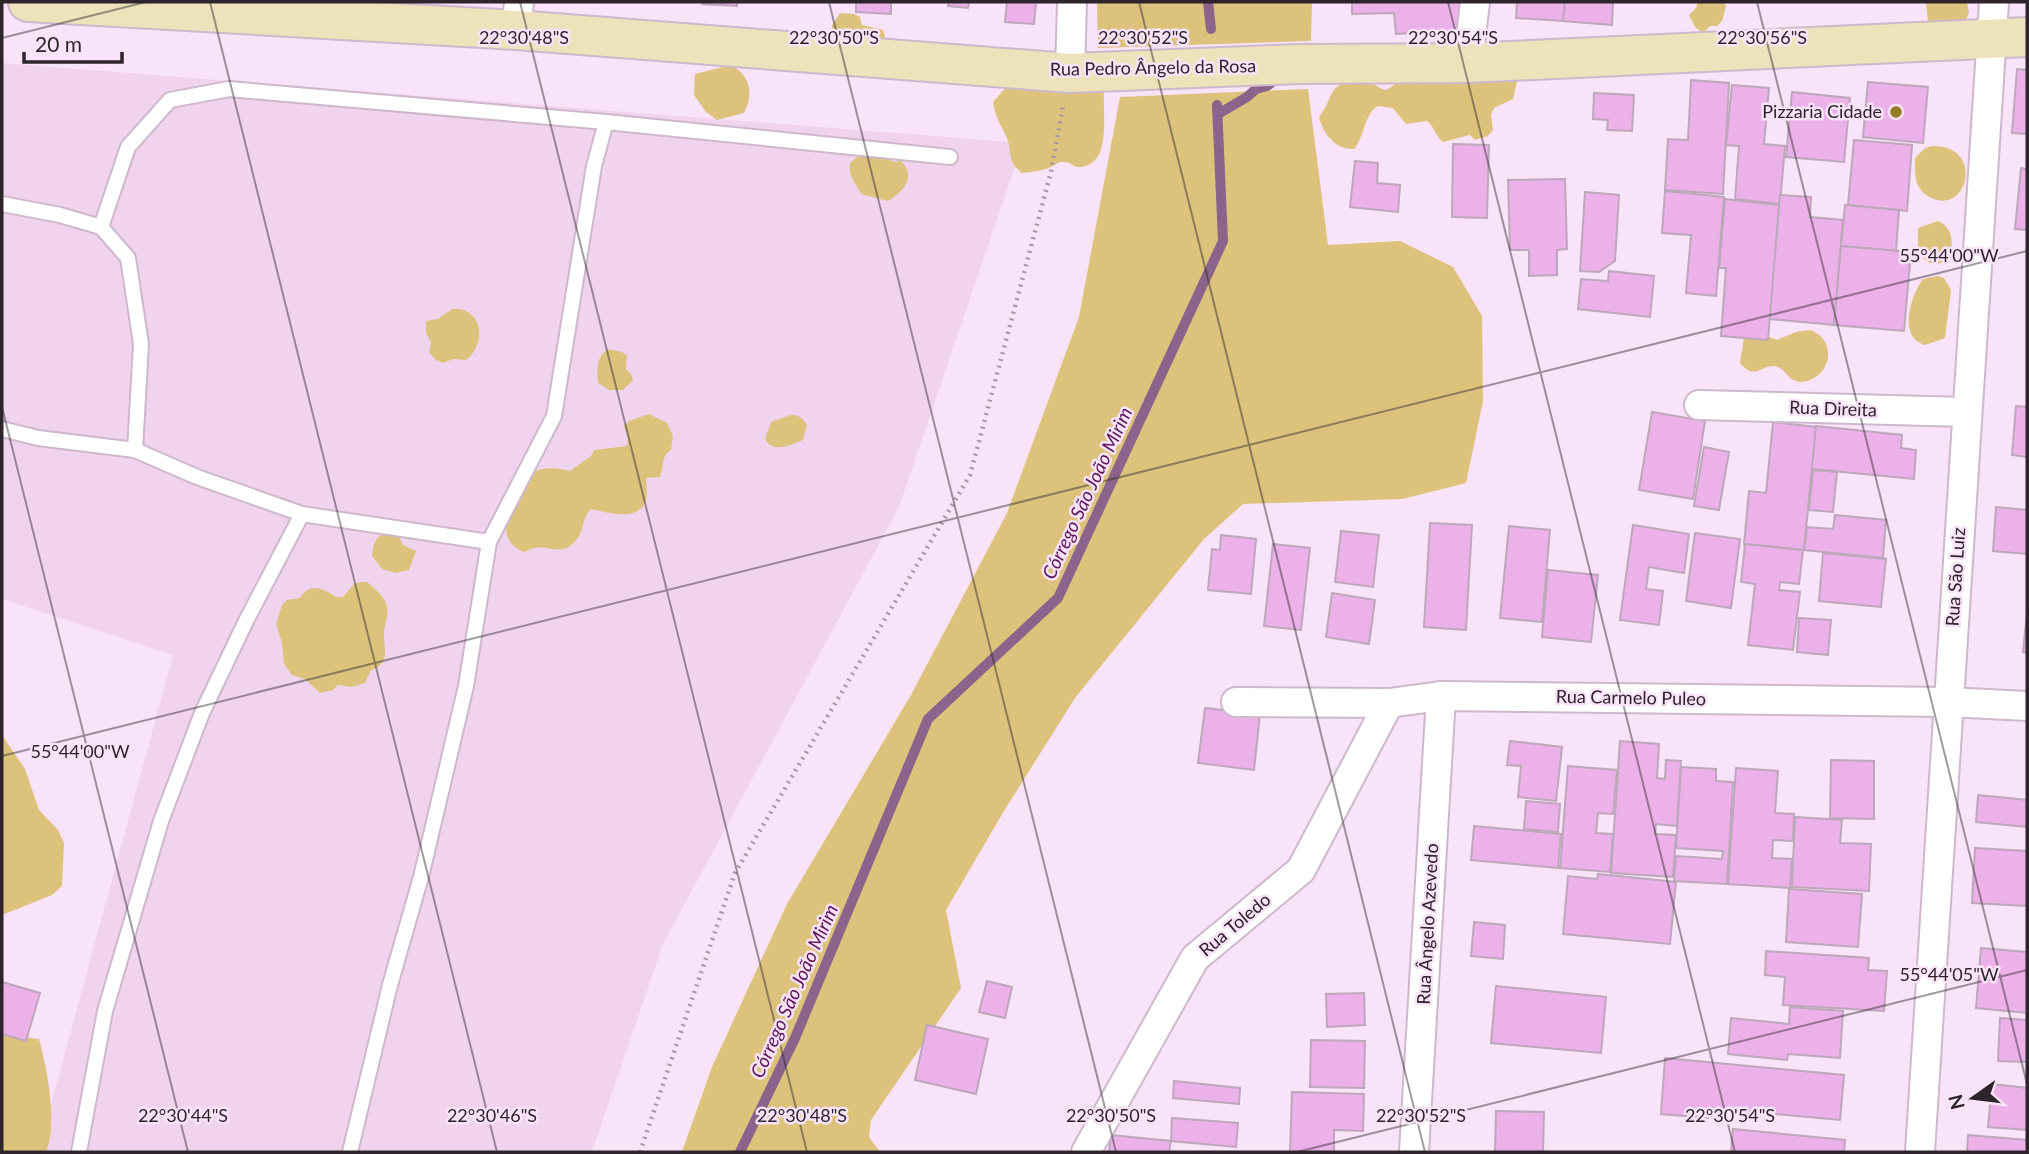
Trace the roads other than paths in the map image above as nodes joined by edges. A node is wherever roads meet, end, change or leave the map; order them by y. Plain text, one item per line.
1 (29, 2) edge
2 (40, 2) edge
3 (1072, 2) edge
4 (1475, 2) edge
5 (1994, 2) edge
6 (518, 16) edge
7 (2010, 38) edge
8 (1468, 64) junction
9 (1070, 73) junction
10 (606, 122) junction
11 (950, 157) dead end
12 (2, 204) edge
13 (101, 227) junction
14 (1699, 405) dead end
15 (1966, 412) junction
16 (2, 429) edge
17 (135, 450) junction
18 (302, 514) junction
19 (489, 542) junction
20 (1441, 696) junction
21 (1236, 702) dead end
22 (1948, 702) junction
23 (1389, 703) junction
24 (2027, 706) edge
25 (79, 1152) edge
26 (350, 1152) edge
27 (1086, 1152) edge
28 (1414, 1152) edge
29 (1920, 1152) edge

1 - 2 main road, Rua Pedro Ângelo da Rosa
2 - 6 main road, Rua Pedro Ângelo da Rosa
3 - 9 street
4 - 8 street
5 - 7 street, Rua São Luiz
6 - 9 main road, Rua Pedro Ângelo da Rosa
7 - 8 main road, Rua Pedro Ângelo da Rosa
7 - 15 street, Rua São Luiz
8 - 9 main road, Rua Pedro Ângelo da Rosa
10 - 11 lane
10 - 13 lane
10 - 19 lane
12 - 13 lane
13 - 17 lane
14 - 15 street, Rua Direita
15 - 22 street, Rua São Luiz
16 - 17 lane
17 - 18 lane
18 - 19 lane
18 - 25 lane
19 - 26 lane
20 - 22 street, Rua Carmelo Puleo
20 - 23 street, Rua Carmelo Puleo
20 - 28 street, Rua Ângelo Azevedo
21 - 23 street, Rua Carmelo Puleo
22 - 24 street, Rua Carmelo Puleo
22 - 29 street, Rua São Luiz
23 - 27 street, Rua Toledo

